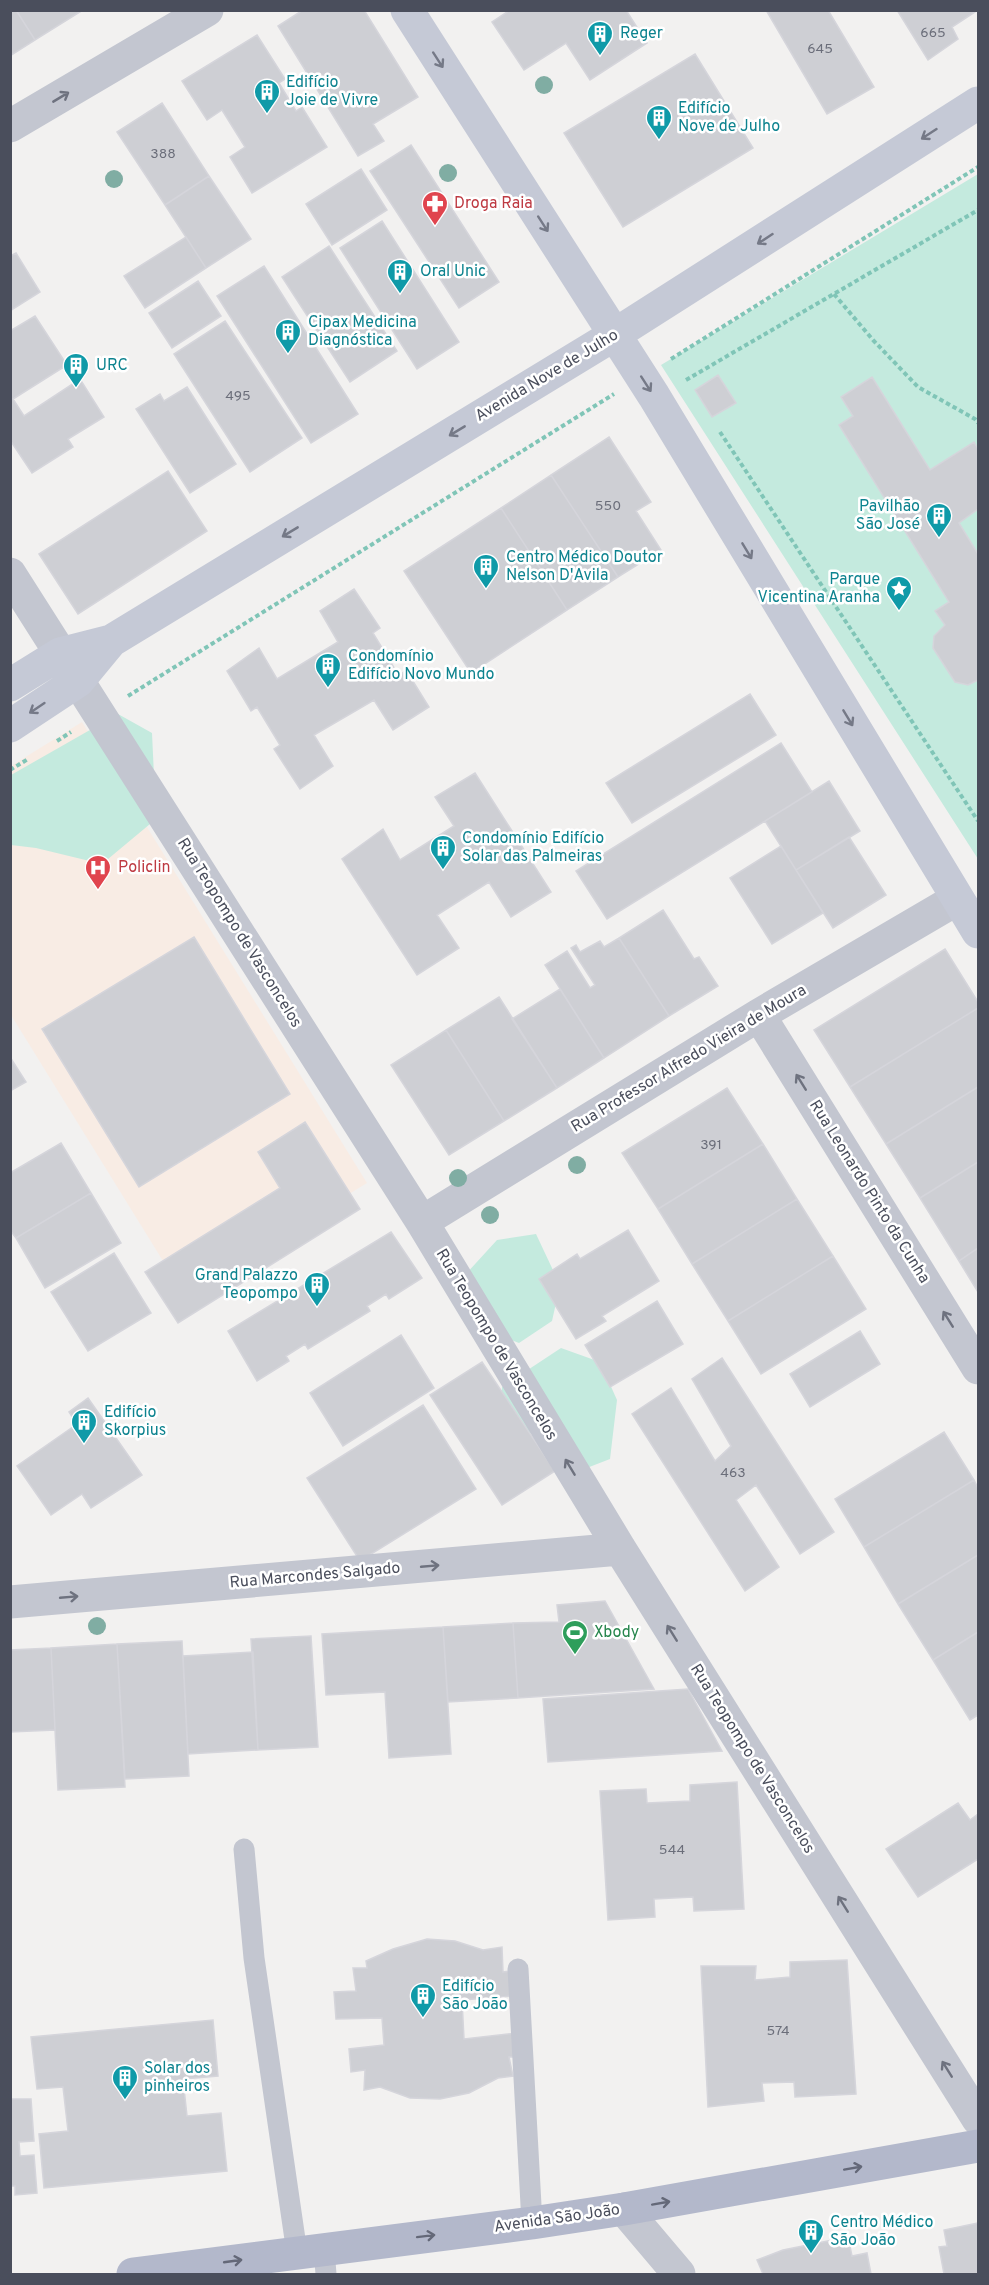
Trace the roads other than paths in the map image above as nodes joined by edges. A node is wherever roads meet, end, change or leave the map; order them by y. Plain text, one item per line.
1 (207, 10) edge
2 (407, 10) edge
3 (978, 103) edge
4 (10, 126) edge
5 (614, 335) junction
6 (10, 574) edge
7 (111, 641) junction
8 (60, 654) junction
9 (78, 681) junction
10 (10, 685) edge
11 (10, 726) edge
12 (957, 899) junction
13 (978, 932) edge
14 (759, 1015) junction
15 (422, 1222) junction
16 (978, 1368) edge
17 (620, 1550) junction
18 (10, 1602) edge
19 (244, 1850) dead end
20 (518, 1969) dead end
21 (978, 2119) edge
22 (978, 2146) edge
23 (624, 2209) junction
24 (532, 2223) junction
25 (316, 2259) edge
26 (133, 2274) edge
27 (679, 2274) edge

4 -> 1 street
2 -> 5 main road
3 -> 5 main road, Avenida Nove de Julho
5 -> 7 main road, Avenida Nove de Julho
5 -> 12 main road
6 - 8 street, Rua Teopompo de Vasconcelos
7 - 8 main road, Avenida Nove de Julho
7 - 9 main road, Avenida Nove de Julho
8 - 9 street, Rua Teopompo de Vasconcelos
8 - 10 main road, Avenida Nove de Julho
9 -> 11 main road, Avenida Nove de Julho
9 - 15 street, Rua Teopompo de Vasconcelos
12 - 13 main road
12 - 14 street, Rua Professor Alfredo Vieira de Moura
14 - 15 street, Rua Professor Alfredo Vieira de Moura
16 -> 14 street, Rua Leonardo Pinto da Cunha
17 -> 15 street, Rua Teopompo de Vasconcelos
18 -> 17 street, Rua Marcondes Salgado
21 -> 17 street, Rua Teopompo de Vasconcelos
19 - 25 lane
20 - 24 lane
23 -> 22 main road, Avenida São João
23 - 24 main road, Avenida São João
23 - 27 street
25 -> 24 main road, Avenida São João
26 -> 25 main road, Avenida São João

